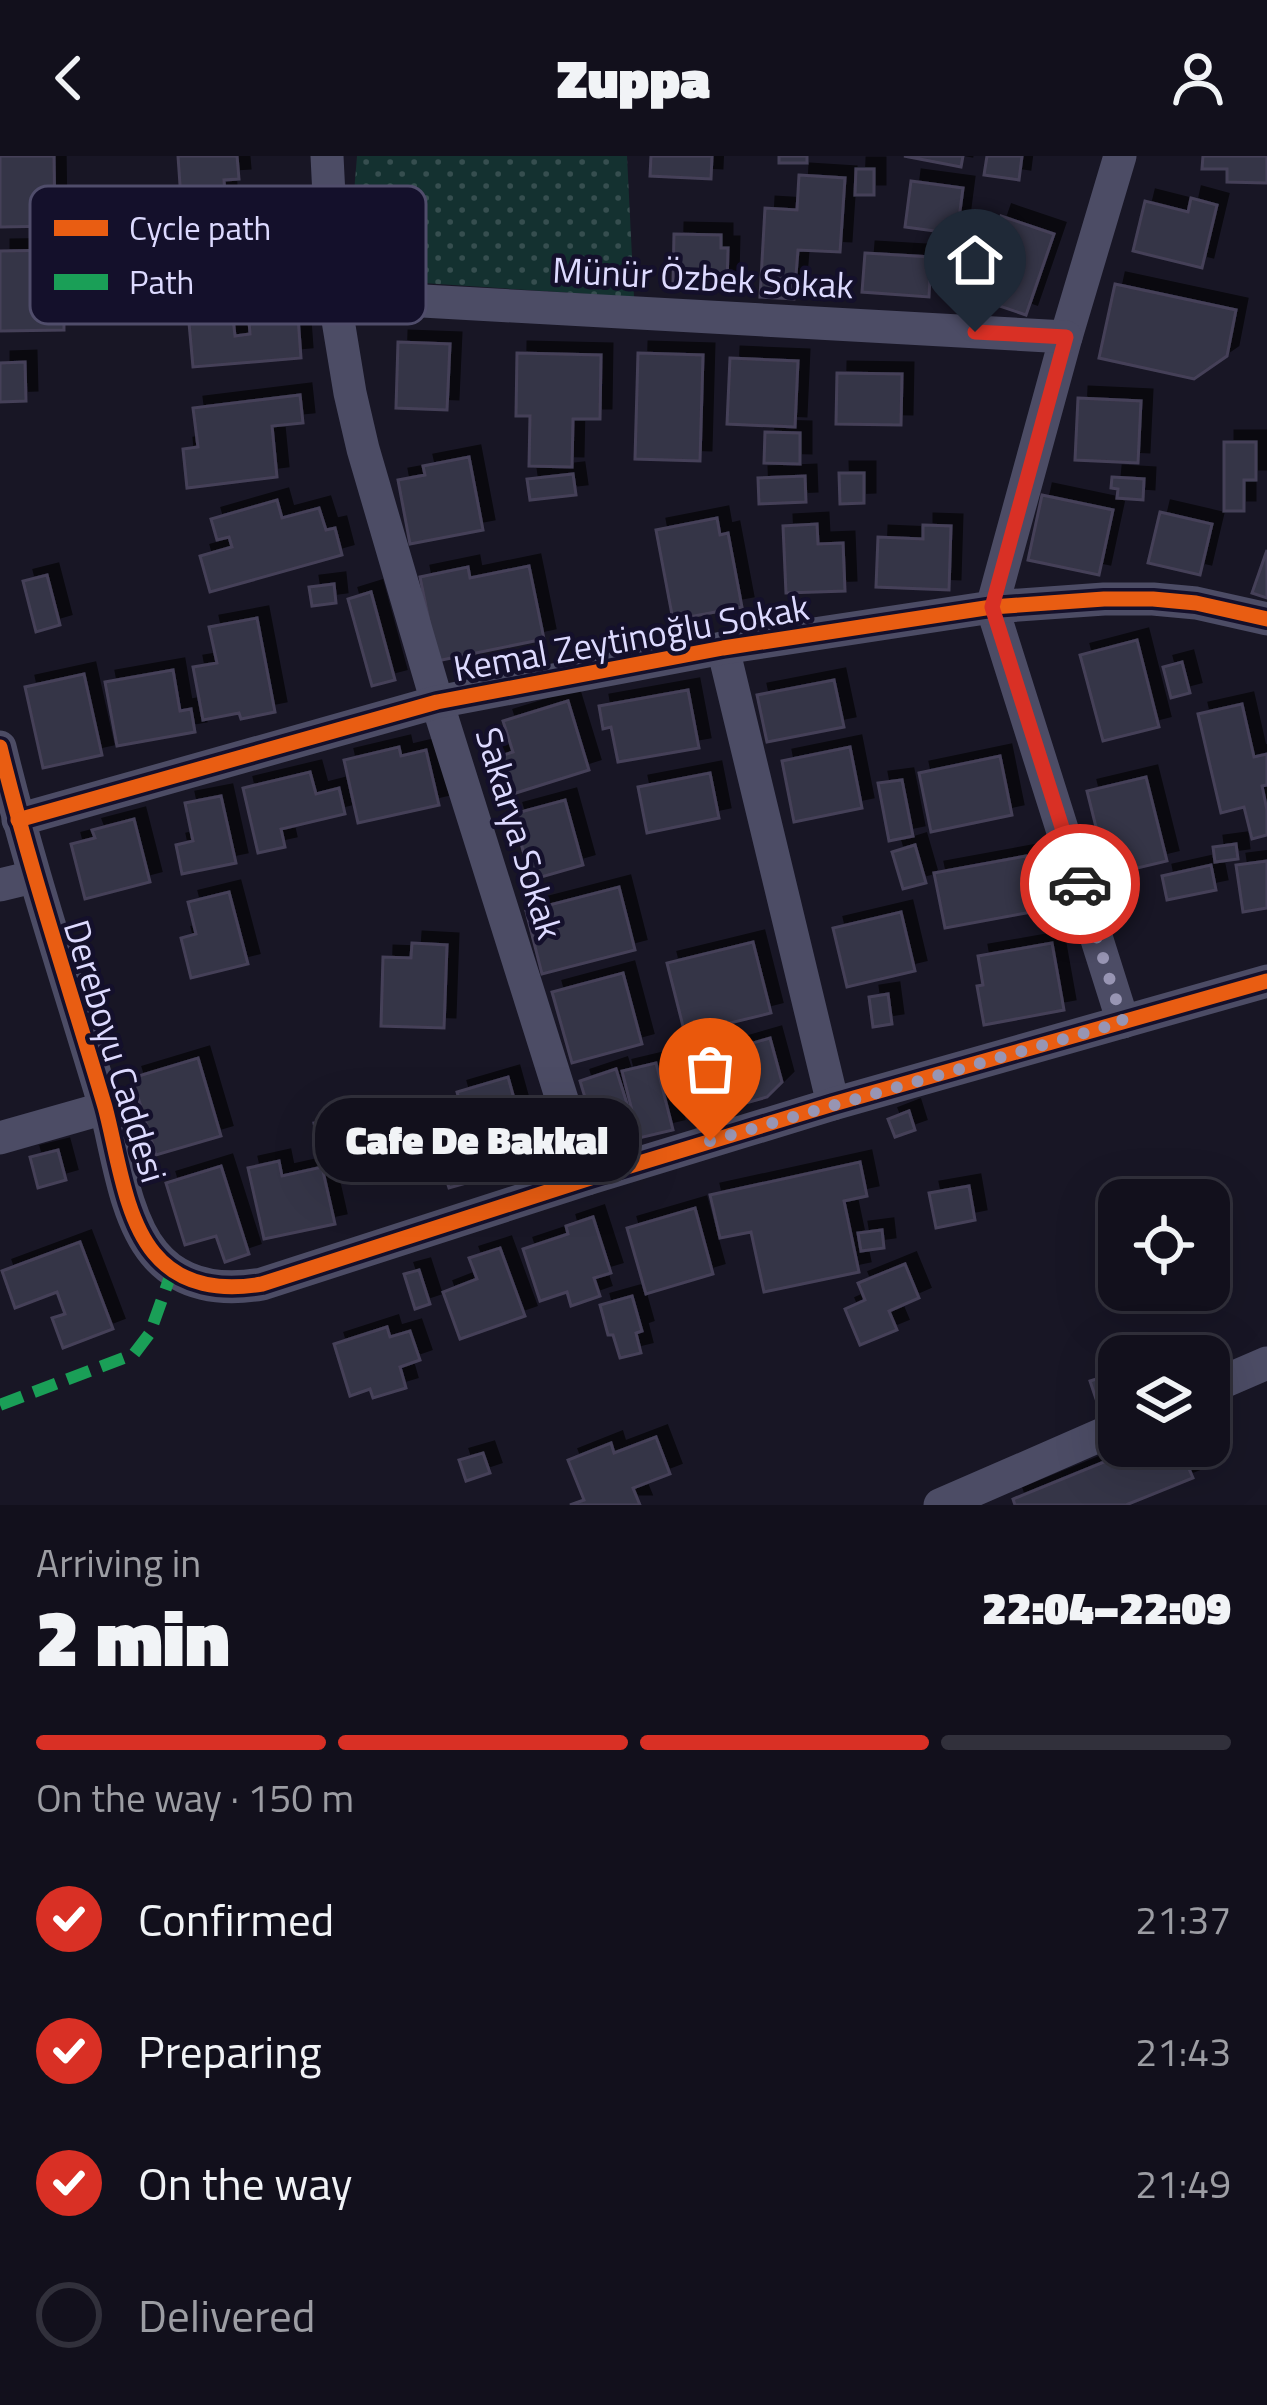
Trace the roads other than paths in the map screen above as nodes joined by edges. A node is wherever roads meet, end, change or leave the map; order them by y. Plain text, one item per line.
1 (327, 156) edge
2 (1120, 156) edge
3 (328, 186) edge
4 (426, 301) edge
5 (339, 324) edge
6 (1066, 337) junction
7 (992, 607) junction
8 (1267, 619) edge
9 (723, 648) junction
10 (437, 702) junction
11 (0, 747) edge
12 (18, 820) junction
13 (16, 881) edge
14 (1267, 981) edge
15 (1123, 1022) junction
16 (833, 1104) junction
17 (105, 1108) junction
18 (0, 1138) edge
19 (587, 1179) junction
20 (1267, 1364) edge
21 (1230, 1379) edge
22 (1098, 1436) edge
23 (940, 1505) edge

1 - 3 street, Sakarya Sokak
2 - 6 street
4 - 6 street, Münür Özbek Sokak
5 - 10 street, Sakarya Sokak
6 - 7 street
7 - 8 street, Kemal Zeytinoğlu Sokak
7 - 9 street, Kemal Zeytinoğlu Sokak
7 - 15 street
9 - 10 street, Kemal Zeytinoğlu Sokak
9 - 16 street
10 - 12 street, Kemal Zeytinoğlu Sokak
10 - 19 street, Sakarya Sokak
11 - 12 street, Dereboyu Caddesi
12 - 13 street, Dereboyu Caddesi
13 - 17 street, Dereboyu Caddesi
14 - 15 street, Dereboyu Caddesi
15 - 16 street, Dereboyu Caddesi
16 - 19 street, Dereboyu Caddesi
17 - 18 street
17 - 19 street, Dereboyu Caddesi
20 - 21 street
22 - 23 street

